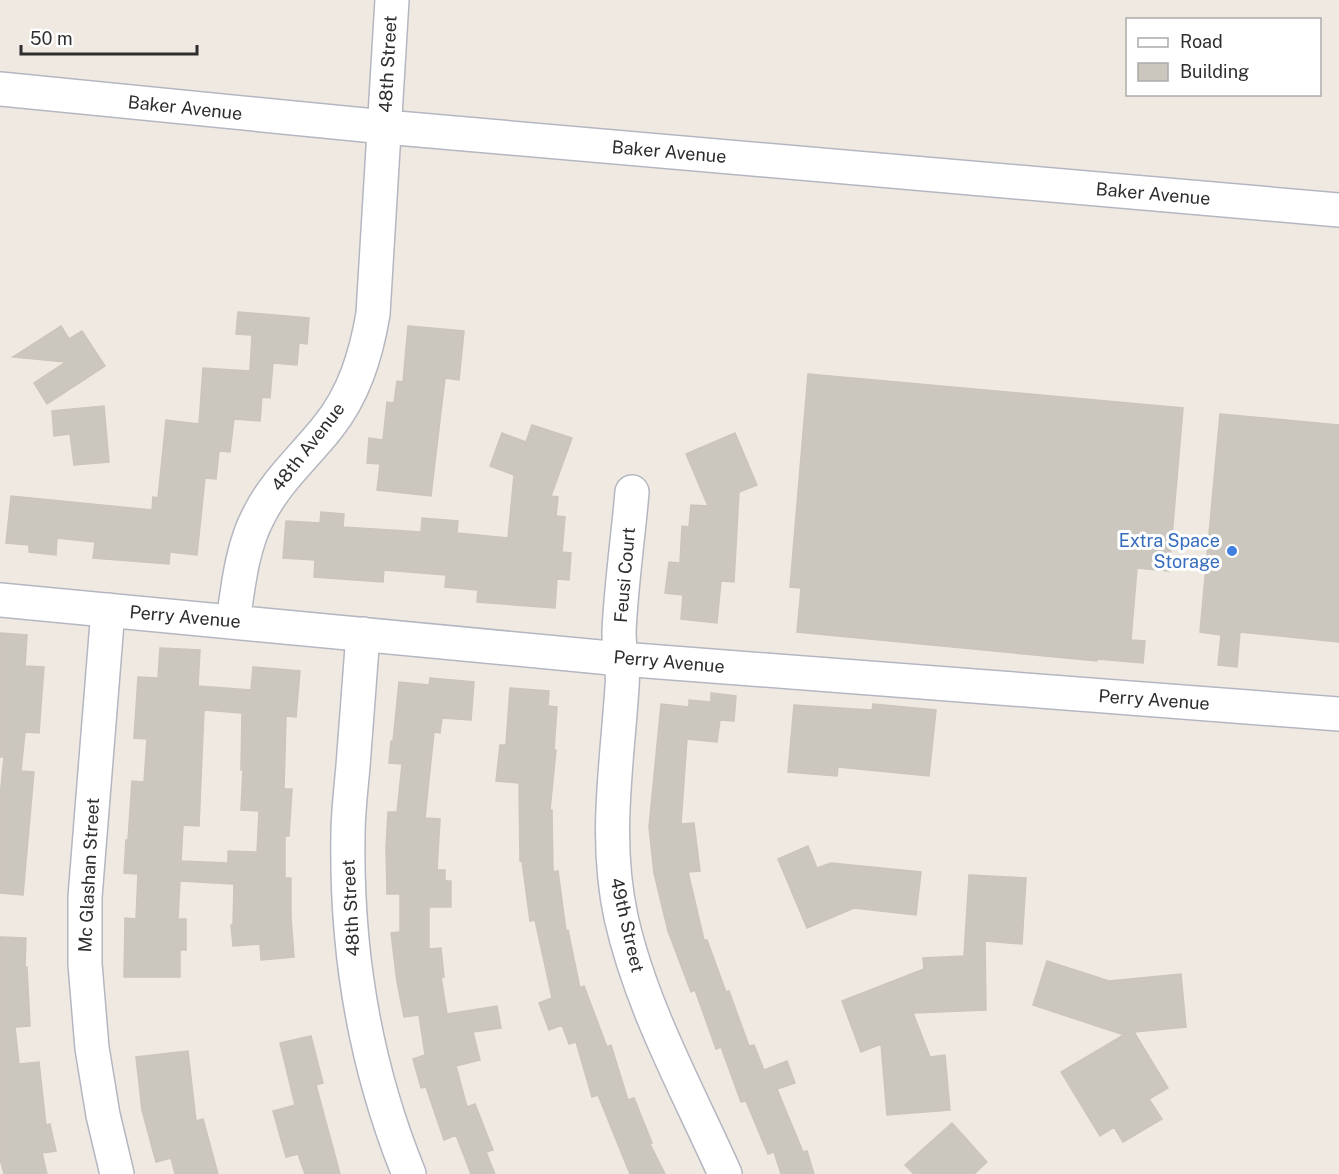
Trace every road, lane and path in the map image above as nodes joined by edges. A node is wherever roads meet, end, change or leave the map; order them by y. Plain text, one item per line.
1 (392, 0) edge
2 (0, 90) edge
3 (385, 127) junction
4 (1339, 210) edge
5 (632, 492) dead end
6 (0, 600) edge
7 (108, 610) junction
8 (233, 622) junction
9 (363, 634) junction
10 (621, 658) junction
11 (1339, 703) edge
12 (1281, 710) junction
13 (1339, 714) edge
14 (117, 1174) edge
15 (409, 1174) edge
16 (725, 1174) edge

1 - 3 street, 48th Street
2 - 3 street, Baker Avenue
3 - 4 street, Baker Avenue
3 - 8 street, 48th Avenue
5 - 10 street, Feusi Court
6 - 7 street, Perry Avenue
7 - 8 street, Perry Avenue
7 - 14 street, Mc Glashan Street
8 - 9 street, Perry Avenue
9 - 10 street, Perry Avenue
9 - 15 street, 48th Street
10 - 12 street, Perry Avenue
10 - 16 street, 49th Street
11 - 12 street
12 - 13 street, Perry Avenue

